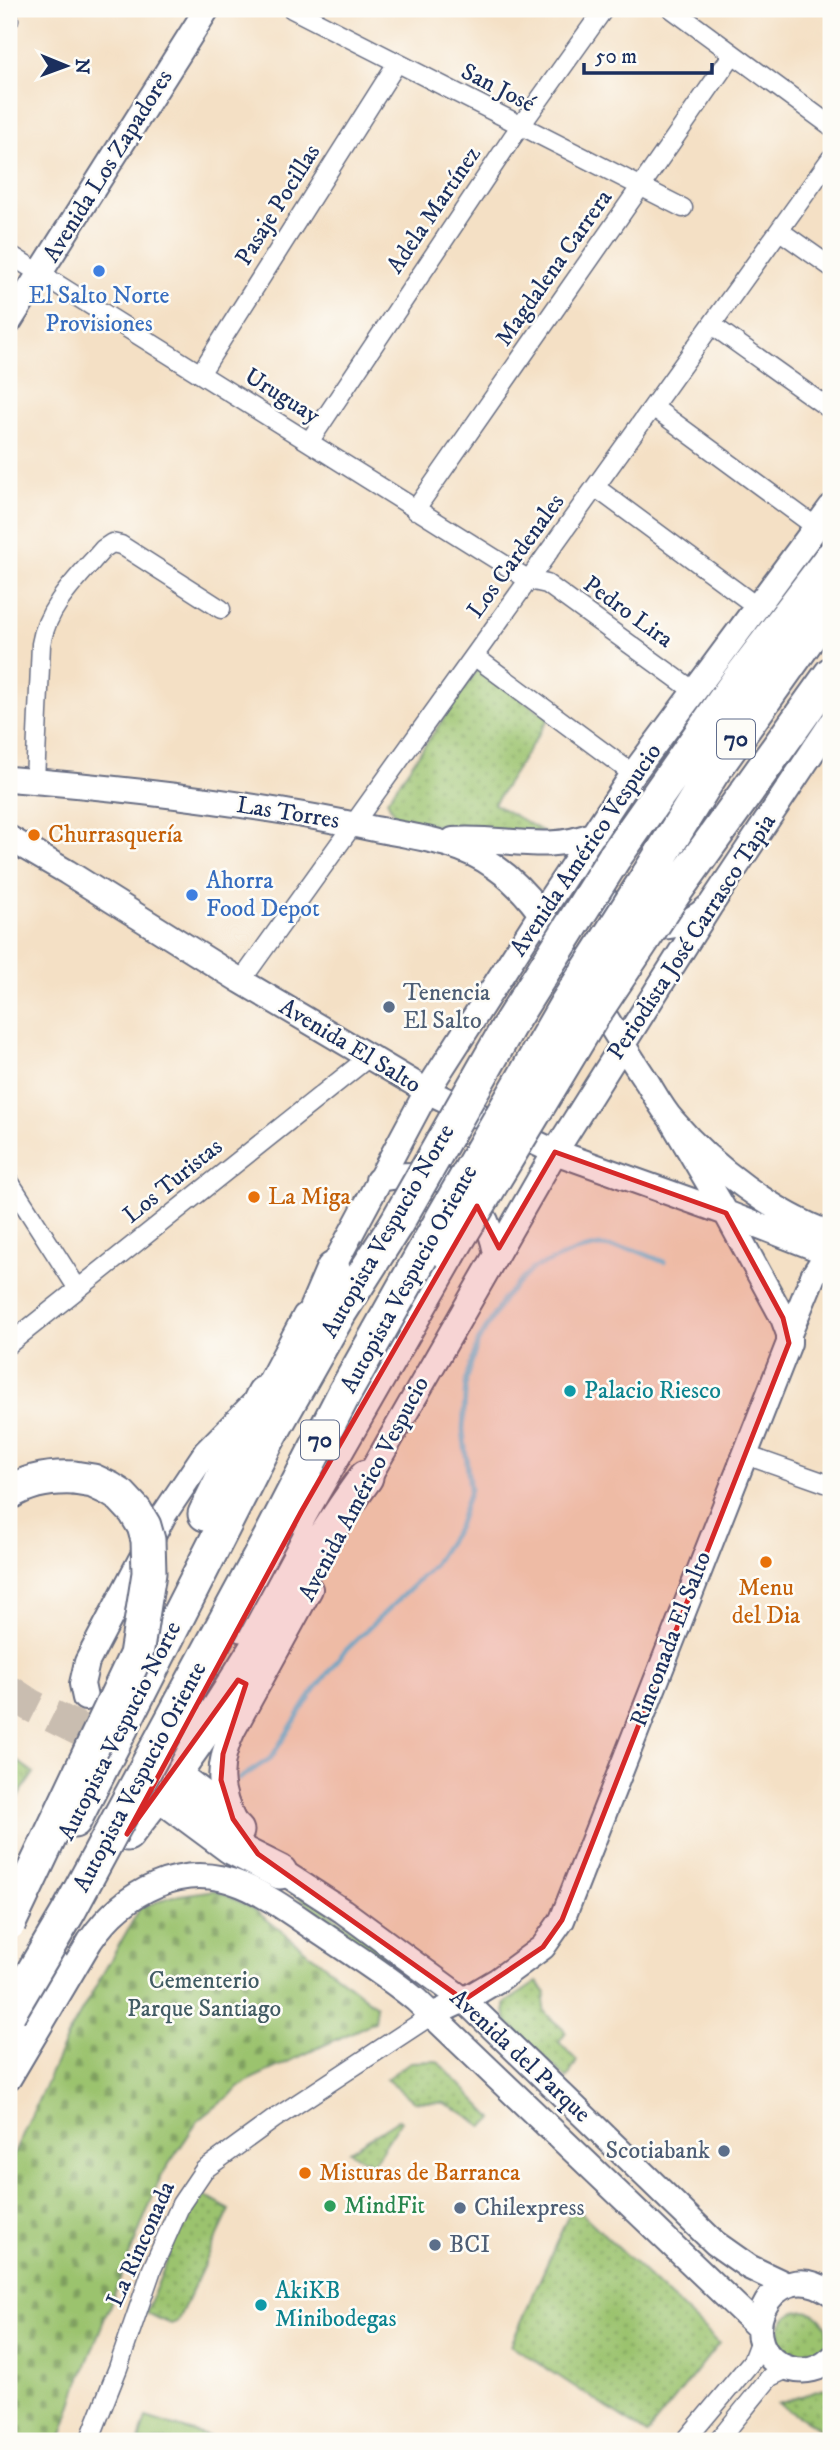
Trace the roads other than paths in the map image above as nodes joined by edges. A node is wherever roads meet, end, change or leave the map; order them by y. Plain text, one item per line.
1 (207, 9) edge
2 (292, 9) edge
3 (604, 9) edge
4 (672, 9) edge
5 (733, 54) junction
6 (397, 63) junction
7 (831, 126) edge
8 (520, 127) junction
9 (831, 159) edge
10 (640, 187) junction
11 (683, 208) dead end
12 (780, 231) junction
13 (9, 254) edge
14 (831, 267) edge
15 (40, 274) junction
16 (9, 322) edge
17 (712, 325) junction
18 (200, 374) junction
19 (653, 407) junction
20 (831, 410) edge
21 (309, 442) junction
22 (595, 487) junction
23 (831, 507) edge
24 (415, 510) junction
25 (816, 527) junction
26 (831, 558) edge
27 (528, 580) junction
28 (756, 606) junction
29 (831, 606) edge
30 (221, 609) dead end
31 (474, 656) junction
32 (831, 674) edge
33 (694, 691) junction
34 (831, 724) edge
35 (634, 774) junction
36 (9, 779) edge
37 (35, 781) junction
38 (354, 824) junction
39 (9, 838) edge
40 (437, 842) junction
41 (604, 846) junction
42 (660, 886) junction
43 (710, 906) junction
44 (542, 913) junction
45 (517, 953) junction
46 (574, 964) junction
47 (241, 981) junction
48 (622, 1045) junction
49 (369, 1056) junction
50 (427, 1091) junction
51 (673, 1121) junction
52 (555, 1152) junction
53 (378, 1180) junction
54 (9, 1181) edge
55 (726, 1213) junction
56 (830, 1247) edge
57 (496, 1253) junction
58 (333, 1269) junction
59 (78, 1289) junction
60 (789, 1334) junction
61 (9, 1344) edge
62 (264, 1393) junction
63 (743, 1454) junction
64 (366, 1477) junction
65 (831, 1485) edge
66 (9, 1493) edge
67 (202, 1568) junction
68 (136, 1655) junction
69 (85, 1698) dead end
70 (226, 1746) junction
71 (183, 1782) junction
72 (127, 1834) junction
73 (243, 1838) junction
74 (272, 1884) junction
75 (9, 1923) edge
76 (9, 1944) edge
77 (464, 2000) junction
78 (9, 2013) edge
79 (432, 2015) junction
80 (9, 2049) edge
81 (9, 2078) edge
82 (787, 2285) junction
83 (831, 2292) edge
84 (759, 2333) junction
85 (829, 2363) edge
86 (789, 2368) junction
87 (89, 2441) edge
88 (685, 2441) edge
89 (718, 2441) edge

1 - 15 main road, Avenida Los Zapadores
2 - 6 street, San José
3 - 8 street, Adela Martínez
4 - 5 street
5 - 7 street
5 - 10 street, Magdalena Carrera
6 - 8 street, San José
6 - 18 street, Pasaje Pocillas
8 - 10 street, San José
8 - 21 street, Adela Martínez
9 - 12 street, Los Cardenales
10 - 11 street, San José
10 - 24 street, Magdalena Carrera
12 - 14 street
12 - 17 street, Los Cardenales
13 - 15 street, Uruguay
15 - 16 main road, Avenida Los Zapadores
15 - 18 street, Uruguay
17 - 19 street, Los Cardenales
17 - 20 street
18 - 21 street, Uruguay
19 - 22 street, Los Cardenales
19 - 25 street
21 - 24 street, Uruguay
22 - 27 street, Los Cardenales
22 - 28 street
23 - 25 main road, Avenida Américo Vespucio
24 - 27 street, Uruguay
25 - 28 main road, Avenida Américo Vespucio
26 - 41 highway, Autopista Vespucio Norte
27 - 31 street, Los Cardenales
27 - 33 street, Pedro Lira
28 - 33 main road, Avenida Américo Vespucio
29 - 42 highway, Autopista Vespucio Oriente / 70
30 - 37 street
31 - 35 street
31 - 38 street, Los Cardenales
32 - 42 highway, 70
33 - 35 main road, Avenida Américo Vespucio
34 - 43 main road, Periodista José Carrasco Tapia
35 - 41 main road, Avenida Américo Vespucio
36 - 37 main road, Las Torres
37 - 38 main road, Las Torres
38 - 40 main road, Las Torres
38 - 47 street, Los Cardenales
39 - 47 main road, Avenida El Salto
40 - 41 main road
40 - 44 main road, Las Torres
41 - 43 main road
41 - 44 main road, Avenida Américo Vespucio
41 - 67 highway, Autopista Vespucio Norte, bridge
42 - 72 highway, 70, bridge
42 - 78 highway, Autopista Vespucio Oriente / 70, bridge
43 - 48 main road, Periodista José Carrasco Tapia
44 - 45 main road, Avenida Américo Vespucio
44 - 46 main road
45 - 46 main road
45 - 50 main road, Avenida Américo Vespucio
46 - 48 main road
47 - 49 main road, Avenida El Salto
48 - 51 main road
48 - 52 main road, Periodista José Carrasco Tapia
49 - 50 main road, Avenida El Salto
49 - 59 street, Los Turistas
50 - 52 main road, Avenida El Salto
50 - 53 main road, Avenida Américo Vespucio
51 - 55 main road
51 - 56 main road
52 - 55 main road, Avenida El Salto
52 - 57 main road, Avenida Américo Vespucio
53 - 57 main road
53 - 58 main road, Avenida Américo Vespucio
54 - 59 street
55 - 56 main road, Avenida El Salto
55 - 60 main road
56 - 60 main road, Rinconada El Salto
57 - 64 main road, Avenida Américo Vespucio
58 - 62 main road, Avenida Américo Vespucio
58 - 67 highway
59 - 61 street, Los Turistas
60 - 63 main road, Rinconada El Salto
62 - 68 highway, bridge
62 - 69 main road, Avenida Américo Vespucio
63 - 65 street
63 - 77 main road, Rinconada El Salto
64 - 70 main road, Avenida Américo Vespucio
64 - 72 highway
66 - 68 highway, bridge
67 - 76 highway, Autopista Vespucio Norte
68 - 75 highway, bridge
70 - 71 main road
70 - 73 main road, Avenida Américo Vespucio
71 - 73 highway
71 - 74 highway
72 - 80 highway, 70
73 - 74 main road, Avenida del Parque
74 - 77 main road, Avenida del Parque
74 - 79 main road, Avenida del Parque
74 - 81 main road
77 - 79 main road, Rinconada El Salto
77 - 82 main road, Avenida del Parque
79 - 84 main road, Avenida del Parque
79 - 87 street, La Rinconada
82 - 83 main road
82 - 84 main road
84 - 86 main road, Avenida del Parque
84 - 88 street
85 - 86 main road
86 - 89 street

